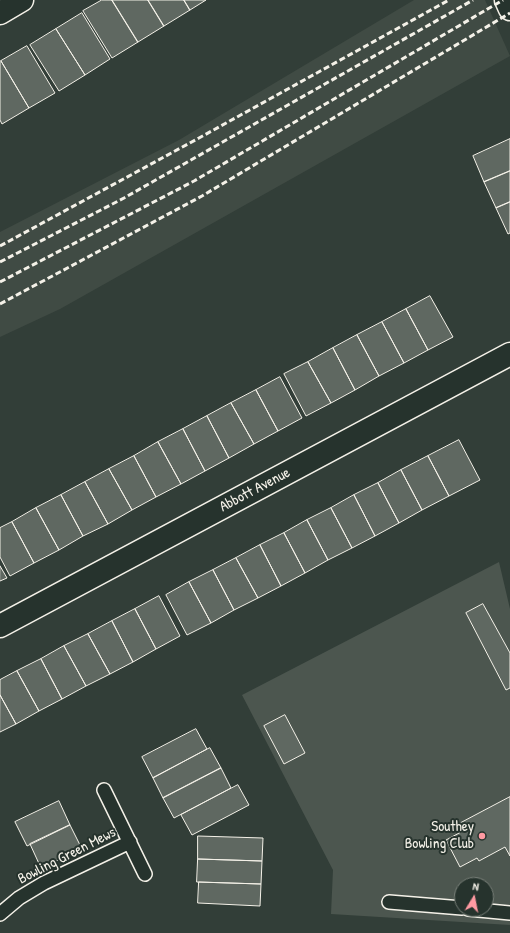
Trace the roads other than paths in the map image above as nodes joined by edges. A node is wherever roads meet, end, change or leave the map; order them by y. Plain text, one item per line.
1 (22, 0) edge
2 (506, 0) edge
3 (510, 9) edge
4 (0, 13) edge
5 (510, 354) edge
6 (0, 626) edge
7 (104, 790) dead end
8 (130, 842) junction
9 (145, 874) dead end
10 (389, 902) dead end
11 (454, 907) edge
12 (494, 911) edge
13 (510, 912) edge
14 (0, 914) edge

1 - 4 street
2 - 3 street
5 - 6 street, Abbott Avenue
7 - 8 lane, Bowling Green Mews
8 - 9 lane, Bowling Green Mews
8 - 14 lane, Bowling Green Mews
10 - 11 lane
12 - 13 lane

